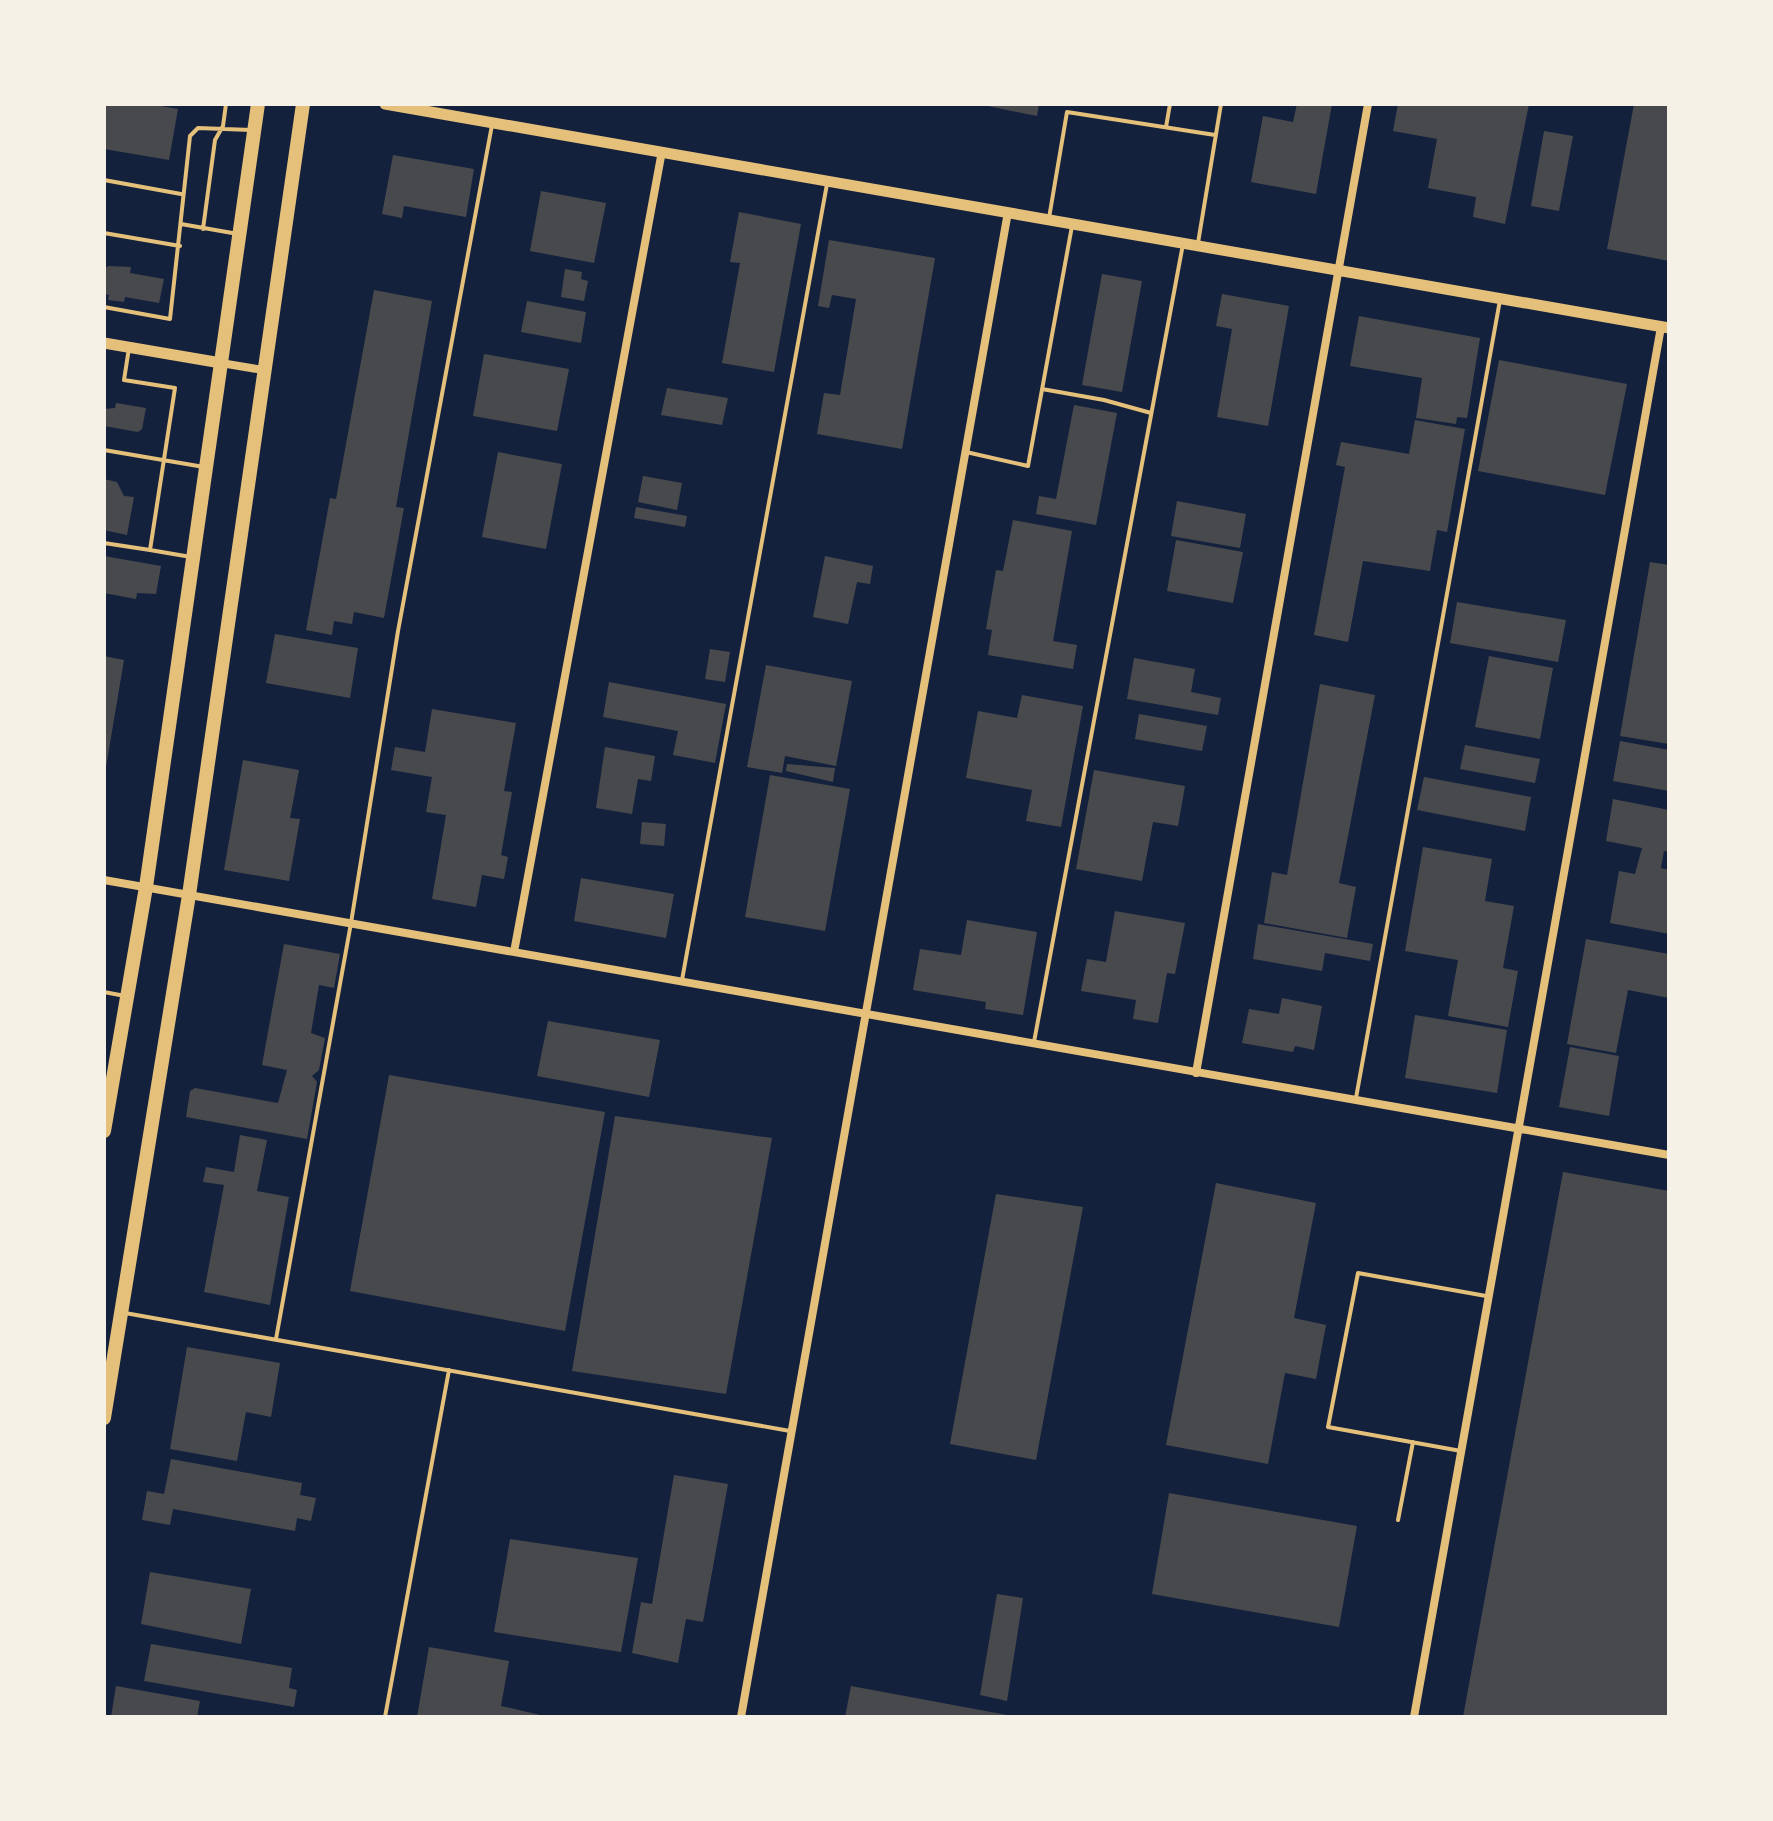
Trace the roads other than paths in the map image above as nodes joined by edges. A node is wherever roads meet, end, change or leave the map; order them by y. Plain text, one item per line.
1 (226, 104) edge
2 (258, 104) edge
3 (303, 104) edge
4 (385, 104) edge
5 (1170, 104) edge
6 (1221, 104) edge
7 (1368, 104) edge
8 (493, 122) junction
9 (223, 126) junction
10 (1166, 127) junction
11 (254, 130) junction
12 (1215, 135) junction
13 (662, 151) junction
14 (104, 180) edge
15 (828, 181) junction
16 (181, 194) junction
17 (1008, 212) junction
18 (1049, 220) junction
19 (181, 224) junction
20 (1072, 224) junction
21 (203, 229) junction
22 (104, 233) edge
23 (238, 234) junction
24 (1183, 243) junction
25 (180, 246) junction
26 (1197, 246) junction
27 (1339, 270) junction
28 (1500, 299) junction
29 (104, 307) edge
30 (1665, 327) edge
31 (104, 343) edge
32 (129, 347) junction
33 (221, 363) junction
34 (263, 370) junction
35 (1042, 389) junction
36 (1151, 413) junction
37 (104, 450) edge
38 (966, 452) junction
39 (163, 460) junction
40 (206, 467) junction
41 (104, 543) edge
42 (150, 550) junction
43 (193, 557) junction
44 (104, 880) edge
45 (146, 887) junction
46 (189, 895) junction
47 (351, 923) junction
48 (514, 952) junction
49 (682, 980) junction
50 (104, 992) edge
51 (128, 996) junction
52 (866, 1014) junction
53 (1033, 1044) junction
54 (1196, 1073) junction
55 (1355, 1101) junction
56 (106, 1113) edge
57 (1518, 1129) junction
58 (104, 1131) edge
59 (1669, 1155) edge
60 (1489, 1297) junction
61 (123, 1312) junction
62 (276, 1339) junction
63 (449, 1370) junction
64 (104, 1418) edge
65 (791, 1431) junction
66 (1413, 1442) junction
67 (1461, 1451) junction
68 (1398, 1520) dead end
69 (385, 1717) edge
70 (741, 1717) edge
71 (1414, 1717) edge

1 - 9 lane
2 - 11 highway
3 - 34 highway
4 - 8 street
5 - 10 lane
6 - 12 lane
7 - 27 street
8 - 13 street
8 - 47 lane
9 - 11 lane
9 - 16 lane
9 - 21 lane
10 - 12 lane
10 - 18 lane
11 - 23 highway
12 - 26 lane
13 - 15 street
13 - 48 street
14 - 16 lane
15 - 17 street
15 - 49 lane
16 - 19 lane
17 - 18 street
17 - 38 street
18 - 20 street
19 - 21 lane
19 - 25 lane
20 - 24 street
20 - 35 lane
21 - 23 lane
22 - 25 lane
23 - 33 highway
24 - 26 street
24 - 36 lane
25 - 29 lane
26 - 27 street
27 - 28 street
27 - 54 street
28 - 30 street
28 - 55 lane
30 - 57 street
31 - 32 street
32 - 33 street
32 - 39 lane
33 - 34 street
33 - 40 highway
34 - 46 highway
35 - 36 lane
35 - 38 lane
36 - 53 lane
37 - 39 lane
38 - 52 street
39 - 40 lane
39 - 42 lane
40 - 43 highway
41 - 42 lane
42 - 43 lane
43 - 45 highway
44 - 45 street
45 - 46 street
45 - 51 highway
46 - 47 street
46 - 61 highway
47 - 48 street
47 - 62 lane
48 - 49 street
49 - 52 street
50 - 51 lane
51 - 56 highway
52 - 53 street
52 - 65 street
53 - 54 street
54 - 55 street
55 - 57 street
56 - 58 highway
57 - 59 street
57 - 60 street
60 - 66 lane
60 - 67 street
61 - 62 lane
61 - 64 highway
62 - 63 lane
63 - 65 lane
63 - 69 lane
65 - 70 street
66 - 67 lane
66 - 68 lane
67 - 71 street

